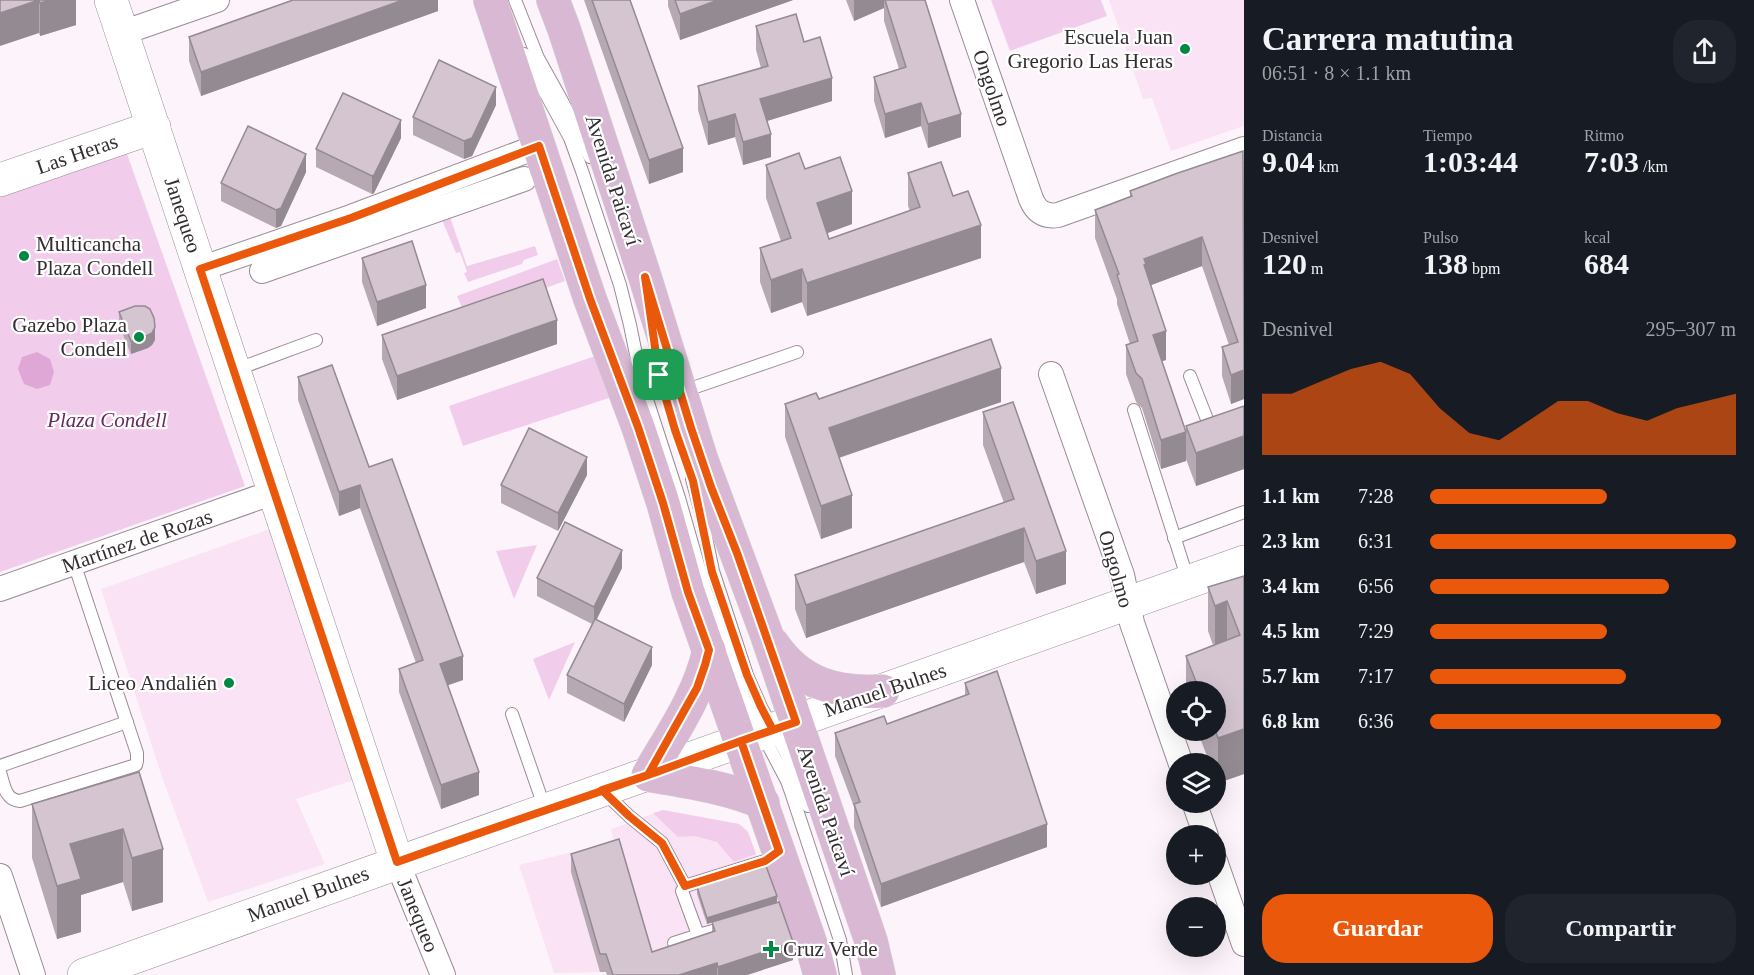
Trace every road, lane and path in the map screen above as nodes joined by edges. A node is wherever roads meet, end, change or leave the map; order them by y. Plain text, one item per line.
1 (111, 0) edge
2 (217, 0) edge
3 (490, 0) edge
4 (504, 0) edge
5 (515, 0) edge
6 (553, 0) edge
7 (962, 0) edge
8 (122, 33) junction
9 (154, 127) junction
10 (539, 146) junction
11 (1244, 148) edge
12 (524, 179) dead end
13 (0, 180) edge
14 (200, 269) junction
15 (262, 271) dead end
16 (640, 287) junction
17 (316, 340) dead end
18 (797, 352) dead end
19 (656, 353) dead end
20 (234, 370) junction
21 (1051, 374) dead end
22 (1190, 376) dead end
23 (680, 392) junction
24 (1134, 410) dead end
25 (1222, 428) edge
26 (690, 471) dead end
27 (274, 492) junction
28 (1244, 512) edge
29 (1174, 538) junction
30 (1244, 562) edge
31 (74, 563) junction
32 (1188, 582) junction
33 (0, 589) edge
34 (1127, 604) junction
35 (766, 633) junction
36 (709, 650) junction
37 (883, 691) junction
38 (512, 714) dead end
39 (127, 722) junction
40 (768, 731) junction
41 (1177, 753) edge
42 (0, 766) edge
43 (0, 772) edge
44 (648, 775) junction
45 (602, 790) junction
46 (763, 803) junction
47 (546, 810) junction
48 (814, 822) dead end
49 (397, 862) junction
50 (764, 863) junction
51 (0, 876) edge
52 (1223, 885) edge
53 (685, 886) junction
54 (743, 922) edge
55 (702, 934) junction
56 (674, 943) edge
57 (1244, 944) edge
58 (33, 975) edge
59 (84, 975) edge
60 (443, 975) edge
61 (820, 975) edge
62 (846, 975) edge
63 (879, 975) edge

1 - 8 main road, Janequeo
2 - 8 street
3 - 10 main road, Avenida Paicaví
4 - 40 lane
5 - 16 lane
6 - 16 main road, Avenida Paicaví
7 - 11 street, Ongolmo
8 - 9 main road, Janequeo
9 - 13 main road, Las Heras
9 - 14 main road, Janequeo
10 - 14 street
10 - 36 main road, Avenida Paicaví
12 - 15 street
14 - 20 main road, Janequeo
16 - 19 lane
16 - 23 main road, Avenida Paicaví
17 - 20 lane
18 - 23 lane
20 - 27 main road, Janequeo
21 - 34 street, Ongolmo
22 - 25 lane
23 - 35 main road, Avenida Paicaví
24 - 29 lane
26 - 40 lane
27 - 31 street, Martínez de Rozas
27 - 49 main road, Janequeo
28 - 29 lane
29 - 32 lane
30 - 32 main road, Manuel Bulnes
31 - 33 street, Martínez de Rozas
31 - 39 lane
32 - 34 main road, Manuel Bulnes
34 - 37 main road, Manuel Bulnes
34 - 41 street, Ongolmo
35 - 37 main road
35 - 40 main road, Avenida Paicaví
36 - 40 main road, Avenida Paicaví
36 - 44 main road
37 - 40 main road, Manuel Bulnes
38 - 47 lane
39 - 42 lane
39 - 43 lane
40 - 44 main road, Manuel Bulnes
40 - 46 main road, Avenida Paicaví
40 - 48 lane
40 - 62 lane
40 - 63 main road, Avenida Paicaví
44 - 45 main road, Manuel Bulnes
44 - 46 main road
45 - 47 main road, Manuel Bulnes
45 - 53 lane
46 - 50 main road, Avenida Paicaví
47 - 49 main road, Manuel Bulnes
49 - 59 main road, Manuel Bulnes
49 - 60 street, Janequeo
50 - 53 lane
50 - 61 main road, Avenida Paicaví
51 - 58 street
52 - 57 street
53 - 55 lane
54 - 55 lane
55 - 56 lane

